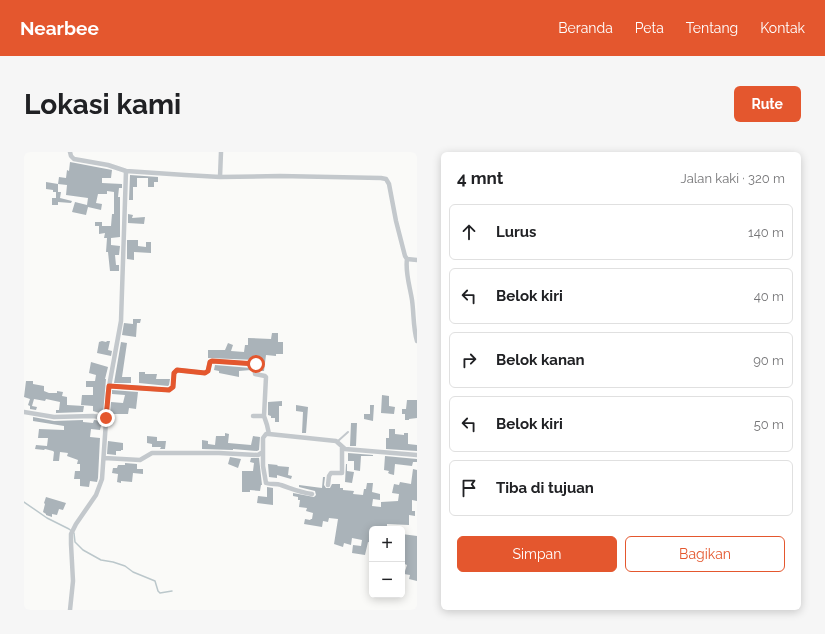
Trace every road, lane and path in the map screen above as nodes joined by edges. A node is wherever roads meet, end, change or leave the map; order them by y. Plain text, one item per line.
1 (70, 152) edge
2 (221, 152) edge
3 (126, 171) junction
4 (220, 177) junction
5 (407, 259) junction
6 (417, 260) edge
7 (417, 341) edge
8 (109, 386) junction
9 (24, 412) edge
10 (253, 416) dead end
11 (264, 416) junction
12 (106, 418) junction
13 (348, 432) dead end
14 (269, 434) junction
15 (338, 441) junction
16 (342, 448) junction
17 (263, 452) junction
18 (417, 455) edge
19 (104, 458) junction
20 (328, 485) dead end
21 (312, 494) dead end
22 (70, 610) edge

1 - 3 street
2 - 4 street
3 - 4 street
3 - 8 street
4 - 5 street
5 - 6 street
5 - 7 street
8 - 11 street
8 - 12 street
9 - 12 street
10 - 11 street
11 - 14 street
12 - 19 street
13 - 15 lane
14 - 15 street
14 - 17 street
15 - 16 street
16 - 18 street
16 - 20 street
17 - 19 street
17 - 21 street
19 - 22 street

